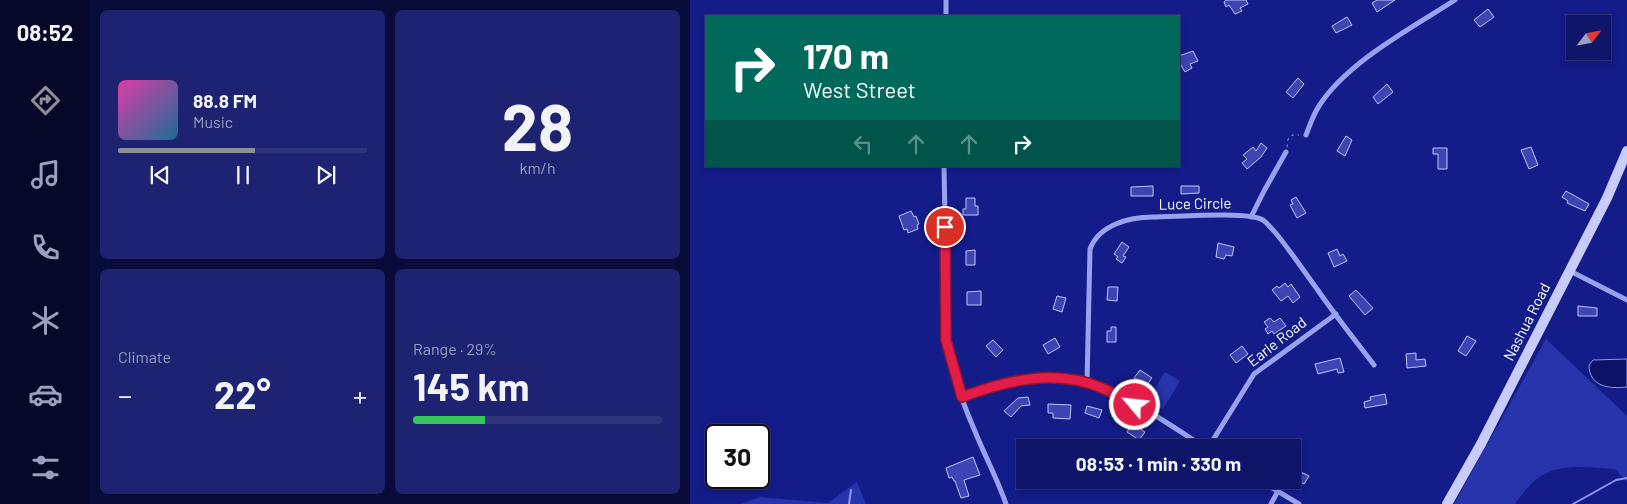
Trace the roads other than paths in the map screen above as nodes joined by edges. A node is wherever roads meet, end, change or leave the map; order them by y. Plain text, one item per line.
1 (946, 0) edge
2 (1455, 0) edge
3 (946, 15) edge
4 (1306, 134) road end
5 (1627, 151) edge
6 (1286, 152) road end
7 (944, 167) edge
8 (1251, 217) junction
9 (1570, 271) junction
10 (1627, 300) edge
11 (1336, 314) junction
12 (1374, 366) dead end
13 (1087, 383) junction
14 (962, 397) junction
15 (1192, 439) edge
16 (1213, 439) edge
17 (1274, 489) edge
18 (1278, 492) junction
19 (1006, 504) edge
20 (1271, 504) edge
21 (1299, 504) edge
22 (1447, 504) edge

1 - 3 street
2 - 4 street
5 - 9 main road, Nashua Road
6 - 8 street
7 - 14 street
8 - 11 street, Luce Circle
8 - 13 street, Luce Circle
9 - 10 street
9 - 22 main road, Nashua Road
11 - 12 street, Luce Circle
11 - 16 street, Earle Road
13 - 14 street
13 - 15 street
14 - 19 street
17 - 18 street
18 - 20 street
18 - 21 street

